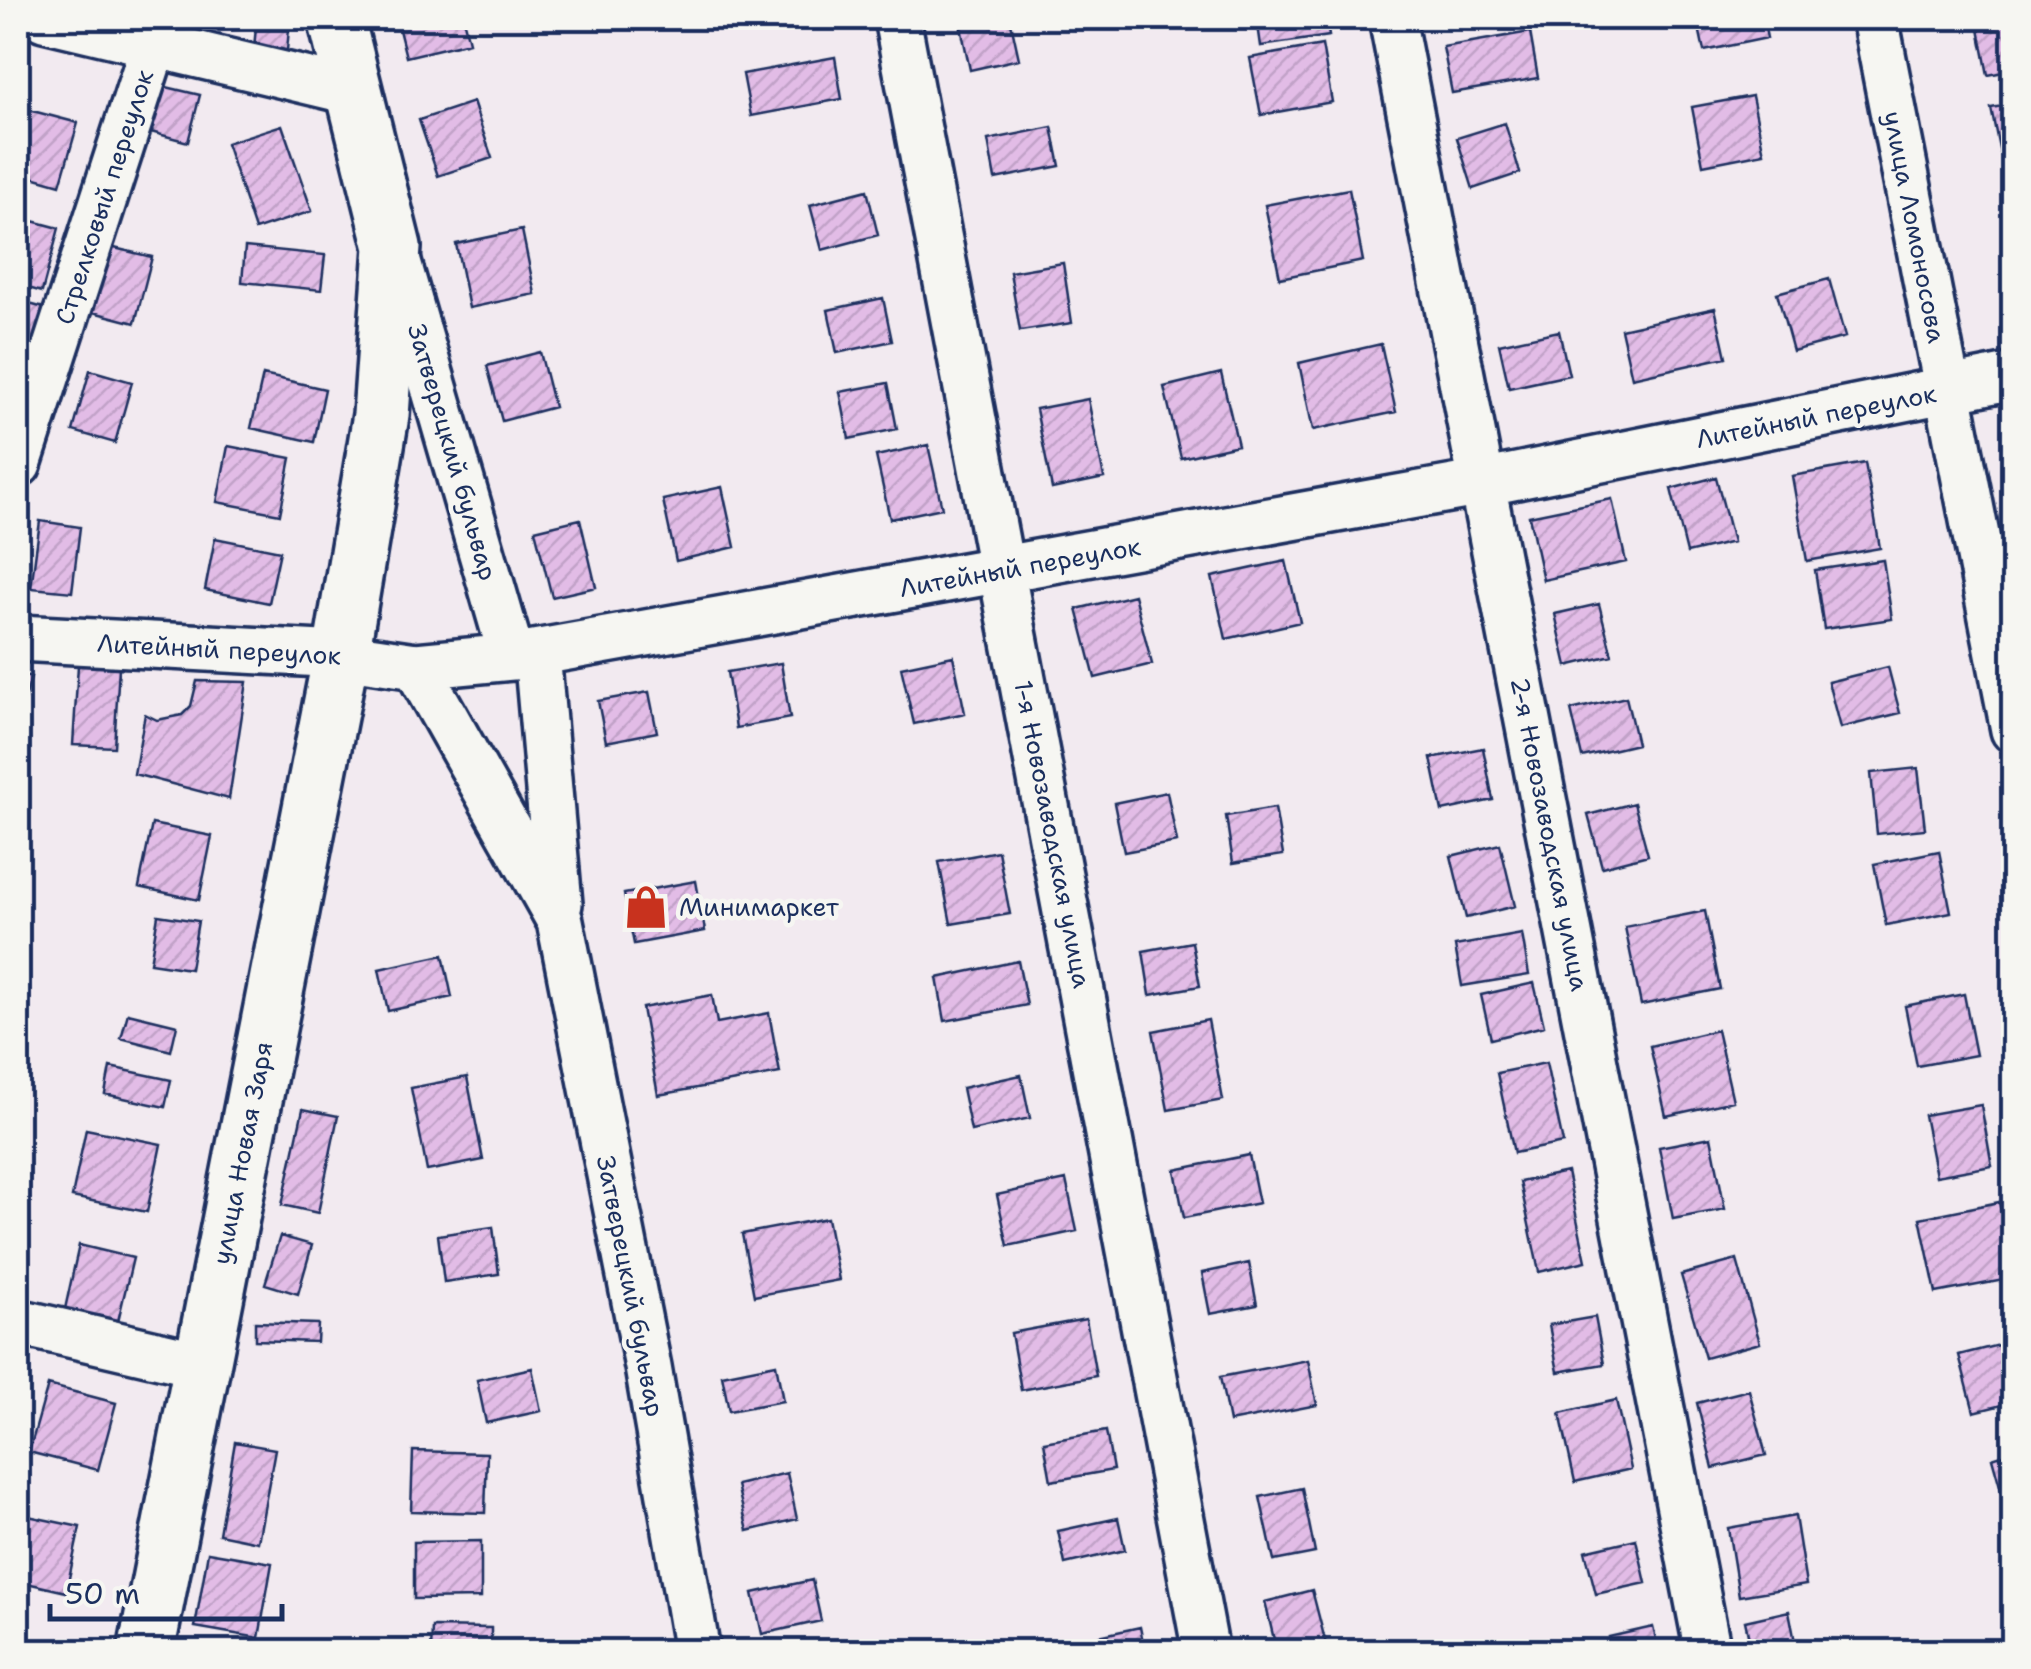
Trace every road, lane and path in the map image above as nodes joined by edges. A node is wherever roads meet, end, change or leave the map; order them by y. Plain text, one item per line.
1 (44, 18) edge
2 (336, 18) edge
3 (897, 18) edge
4 (1392, 18) edge
5 (1875, 18) edge
6 (154, 44) junction
7 (355, 92) junction
8 (393, 247) junction
9 (2014, 376) edge
10 (1947, 390) junction
11 (18, 464) edge
12 (1482, 482) junction
13 (1004, 570) junction
14 (18, 638) edge
15 (341, 655) junction
16 (524, 655) junction
17 (416, 666) junction
18 (2014, 730) edge
19 (560, 921) junction
20 (18, 1322) edge
21 (200, 1364) junction
22 (146, 1652) edge
23 (697, 1652) edge
24 (1206, 1652) edge
25 (1708, 1652) edge

1 - 6 street
2 - 7 main road, Затверецкий бульвар
3 - 13 street, 1-я Новозаводская улица
4 - 12 street, 2-я Новозаводская улица
5 - 10 street, улица Ломоносова
6 - 7 street
6 - 11 street, Стрелковый переулок
7 - 8 main road, Затверецкий бульвар
8 - 15 main road, Затверецкий бульвар
8 - 16 street, Затверецкий бульвар
9 - 10 street, Литейный переулок
10 - 12 street, Литейный переулок
10 - 18 street, улица Ломоносова
12 - 13 street, Литейный переулок
12 - 25 street, 2-я Новозаводская улица
13 - 16 street, Литейный переулок
13 - 24 street, 1-я Новозаводская улица
14 - 15 street, Литейный переулок
15 - 17 street, Литейный переулок
15 - 21 main road, улица Новая Заря
16 - 17 street, Литейный переулок
16 - 19 street, Затверецкий бульвар
17 - 19 street, Затверецкий бульвар
19 - 23 street, Затверецкий бульвар
20 - 21 street
21 - 22 main road, улица Новая Заря

